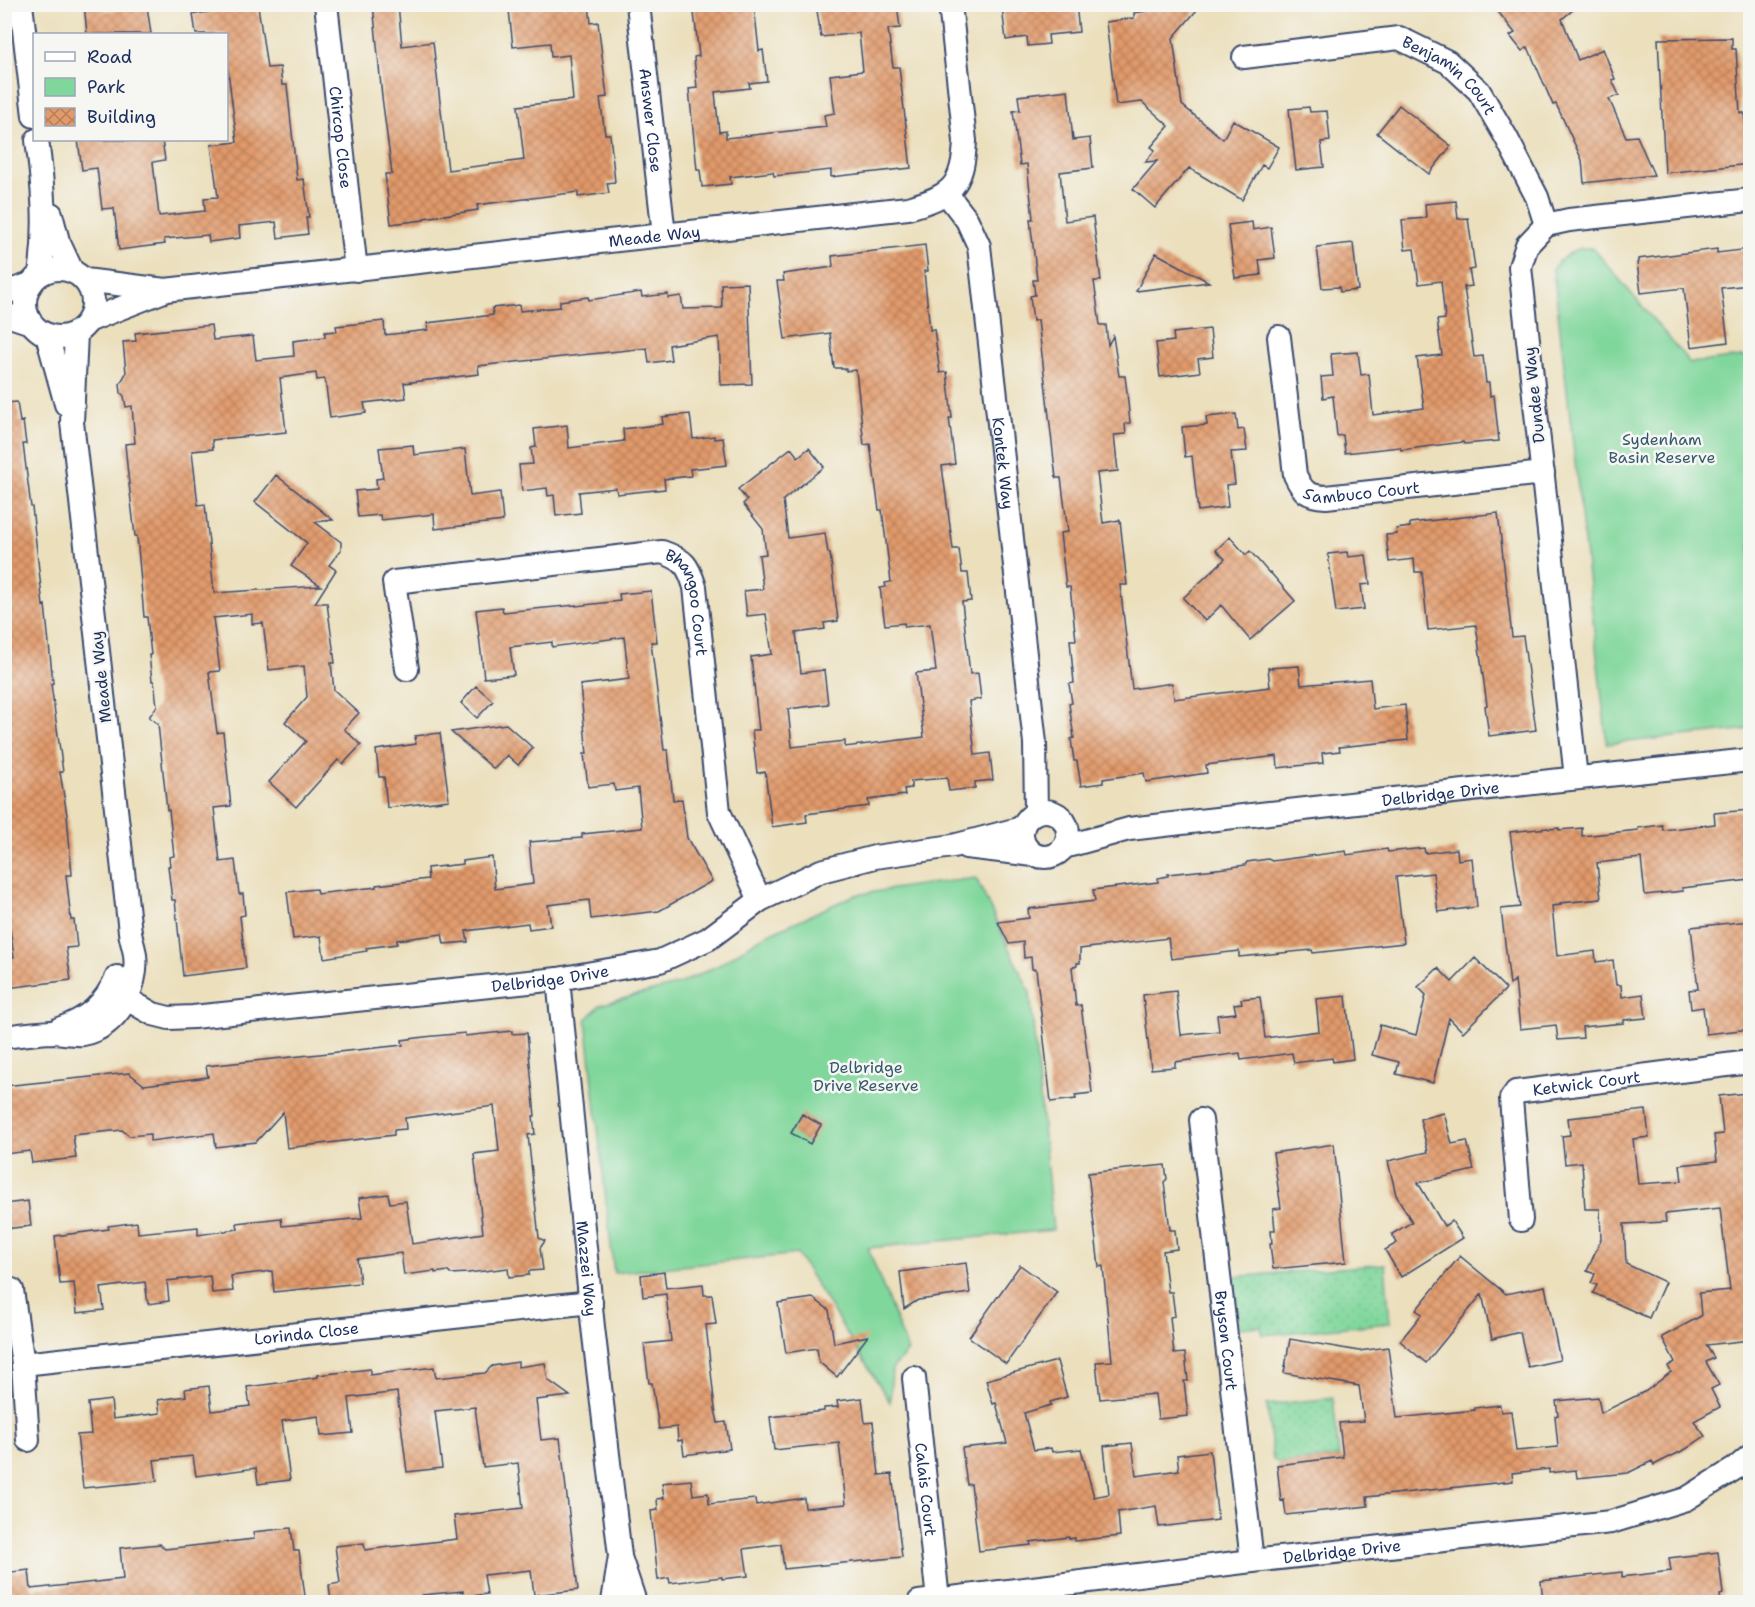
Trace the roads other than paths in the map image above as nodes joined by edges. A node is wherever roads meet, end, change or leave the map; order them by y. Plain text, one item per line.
1 (21, 4) edge
2 (326, 4) edge
3 (638, 4) edge
4 (950, 4) edge
5 (1245, 57) dead end
6 (33, 107) edge
7 (38, 141) edge
8 (43, 183) junction
9 (947, 194) junction
10 (1750, 200) edge
11 (1546, 225) junction
12 (663, 235) junction
13 (356, 270) junction
14 (78, 275) junction
15 (35, 279) junction
16 (165, 290) junction
17 (4, 293) edge
18 (4, 314) edge
19 (82, 327) junction
20 (39, 329) junction
21 (1279, 337) dead end
22 (72, 422) junction
23 (1543, 473) junction
24 (407, 669) dead end
25 (1750, 760) edge
26 (1576, 778) junction
27 (1049, 825) junction
28 (953, 846) junction
29 (1034, 855) junction
30 (760, 900) junction
31 (558, 980) junction
32 (118, 995) junction
33 (4, 1037) edge
34 (1750, 1062) edge
35 (1201, 1120) dead end
36 (1521, 1220) dead end
37 (12, 1290) dead end
38 (591, 1302) junction
39 (23, 1364) junction
40 (915, 1378) dead end
41 (28, 1440) dead end
42 (1750, 1456) edge
43 (620, 1556) junction
44 (1252, 1561) junction
45 (928, 1601) edge
46 (613, 1602) edge
47 (635, 1602) edge

1 - 6 street
2 - 13 street, Chircop Close
3 - 12 street, Answer Close
4 - 9 street
5 - 11 street, Benjamin Court
7 - 8 street
8 - 14 street
8 - 15 street
9 - 12 street, Meade Way
9 - 27 street, Kontek Way
10 - 11 street
11 - 23 street, Dundee Way
12 - 13 street, Meade Way
13 - 16 street, Meade Way
14 - 15 street
14 - 16 street, Meade Way
14 - 19 street
15 - 17 street
15 - 20 street
16 - 19 street, Meade Way
18 - 20 street
19 - 20 street
19 - 22 street, Meade Way
20 - 22 street, Meade Way
21 - 23 street, Sambuco Court
22 - 32 street, Meade Way
23 - 26 street, Dundee Way
24 - 30 street, Bhangoo Court
25 - 26 street, Delbridge Drive
26 - 27 street, Delbridge Drive
27 - 28 street, Delbridge Drive
27 - 29 street
27 - 29 street, Delbridge Drive
28 - 29 street, Delbridge Drive
28 - 30 street, Delbridge Drive
30 - 31 street, Delbridge Drive
31 - 32 street, Delbridge Drive
31 - 38 street, Mazzei Way
32 - 33 street
34 - 36 street, Ketwick Court
35 - 44 street, Bryson Court
37 - 39 street
38 - 39 street, Lorinda Close
38 - 43 street, Mazzei Way
39 - 41 street
40 - 45 street, Calais Court
42 - 44 street, Delbridge Drive
43 - 46 street, Mazzei Way
43 - 47 street, Mazzei Way
44 - 45 street, Delbridge Drive

